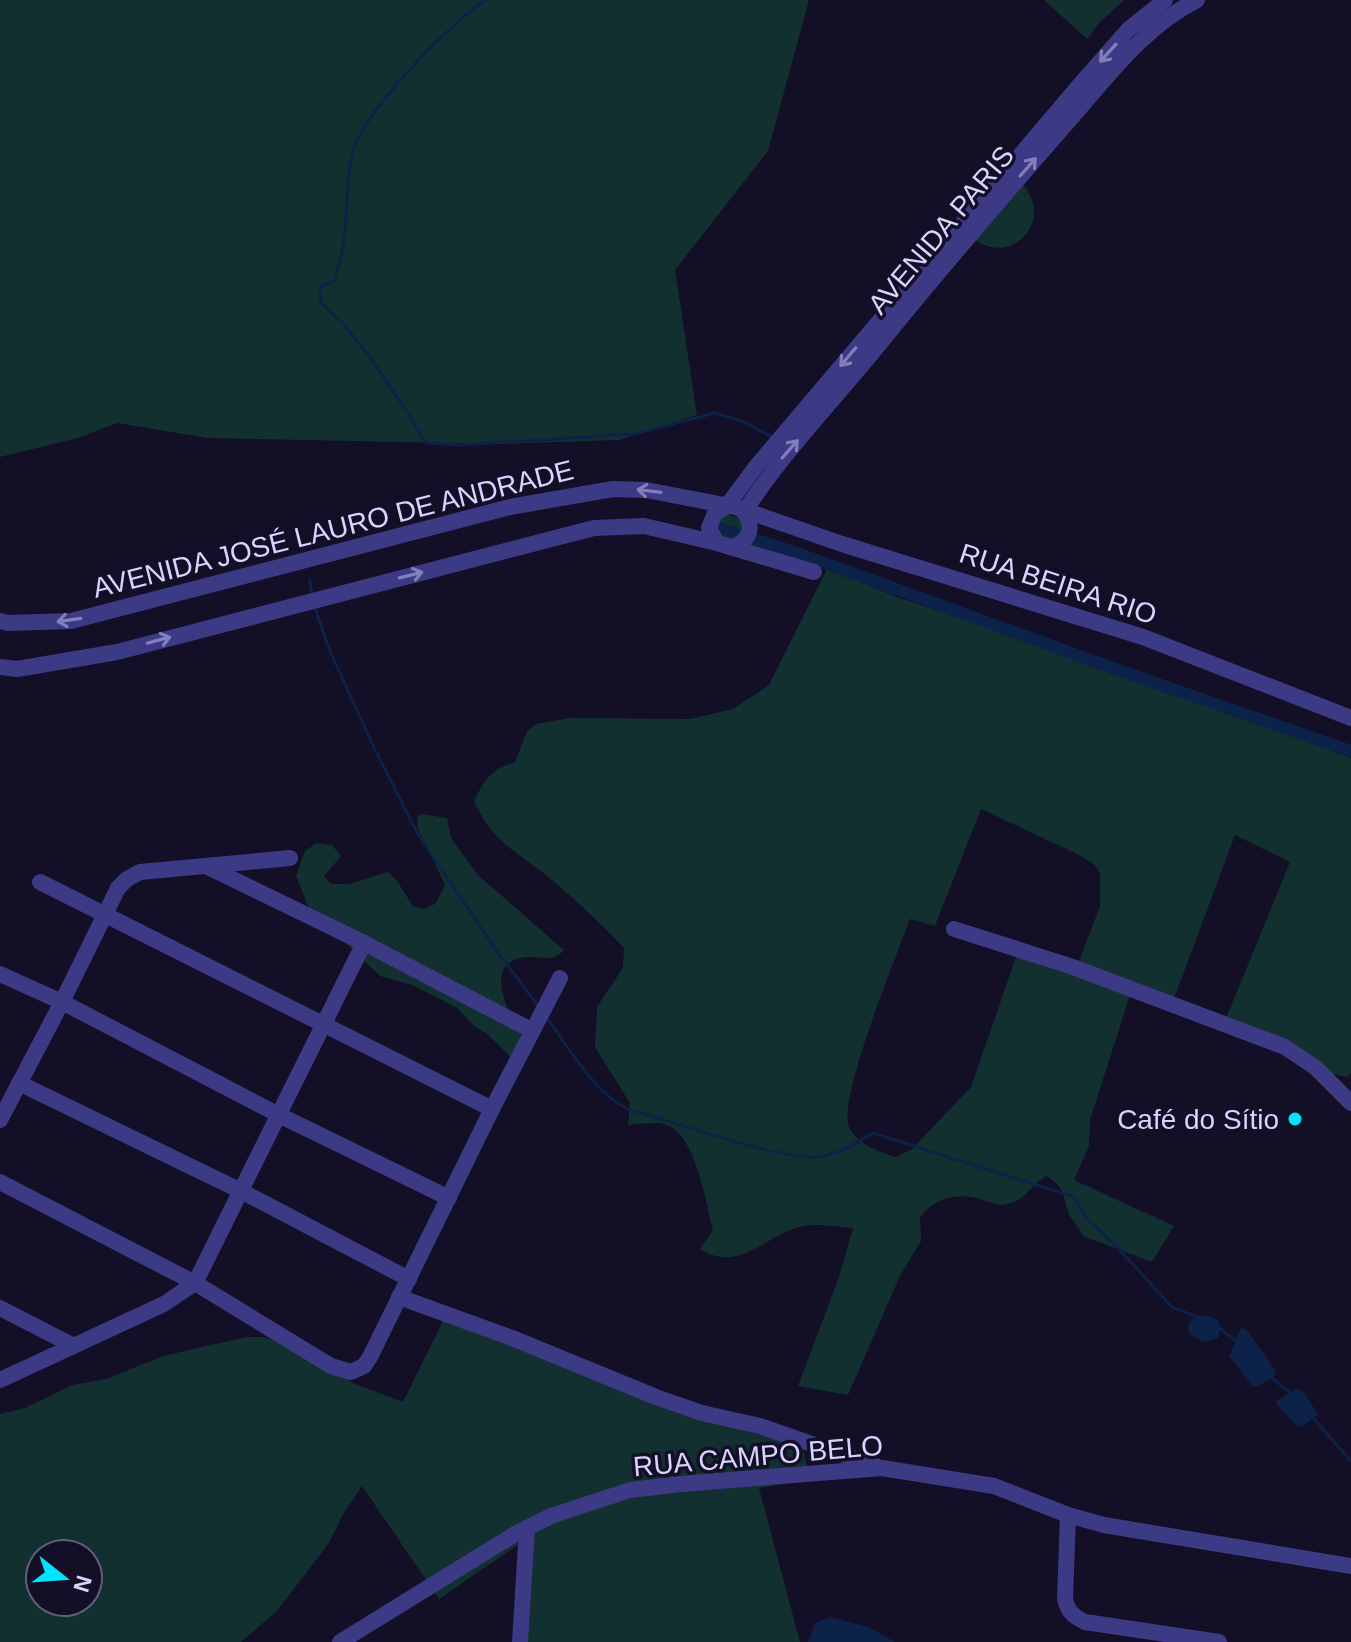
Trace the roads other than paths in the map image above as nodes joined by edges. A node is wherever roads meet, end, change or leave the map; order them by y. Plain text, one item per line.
1 (1165, 0) edge
2 (1197, 0) edge
3 (726, 507) junction
4 (744, 512) junction
5 (724, 545) junction
6 (814, 572) dead end
7 (0, 621) edge
8 (0, 667) edge
9 (1351, 718) edge
10 (290, 858) dead end
11 (206, 866) junction
12 (40, 882) dead end
13 (104, 914) junction
14 (954, 929) dead end
15 (364, 943) junction
16 (0, 974) edge
17 (560, 978) dead end
18 (62, 1002) junction
19 (324, 1024) junction
20 (535, 1024) junction
21 (19, 1083) junction
22 (1351, 1103) edge
23 (492, 1109) junction
24 (279, 1115) junction
25 (0, 1120) edge
26 (0, 1182) edge
27 (241, 1191) junction
28 (449, 1198) junction
29 (409, 1279) junction
30 (195, 1283) junction
31 (399, 1297) junction
32 (0, 1308) edge
33 (74, 1346) junction
34 (0, 1380) edge
35 (882, 1468) junction
36 (1068, 1515) junction
37 (527, 1528) junction
38 (1351, 1566) edge
39 (340, 1642) edge
40 (520, 1642) edge
41 (1219, 1642) edge

1 -> 3 street, AVENIDA PARIS
4 -> 2 street, AVENIDA PARIS
3 - 4 street
3 - 5 street
3 -> 7 street, AVENIDA JOSÉ LAURO DE ANDRADE
4 - 5 street
4 - 9 street, RUA BEIRA RIO
5 - 6 street
8 -> 5 street
10 - 11 street
11 - 13 street
11 - 15 street
12 - 13 street
13 - 18 street
13 - 19 street
14 - 22 street
15 - 19 street
15 - 20 street
16 - 18 street
17 - 20 street
18 - 21 street
18 - 24 street
19 - 23 street
19 - 24 street
20 - 23 street
21 - 25 street
21 - 27 street
23 - 28 street
24 - 27 street
24 - 28 street
26 - 30 street
27 - 29 street
27 - 30 street
28 - 29 street
29 - 31 street
30 - 31 street
30 - 33 street
31 - 35 street
32 - 33 street
33 - 34 street
35 - 36 street, RUA CAMPO BELO
35 - 37 street, RUA CAMPO BELO
36 - 38 street, RUA CAMPO BELO
36 - 41 street
37 - 39 street, RUA CAMPO BELO
37 - 40 street

